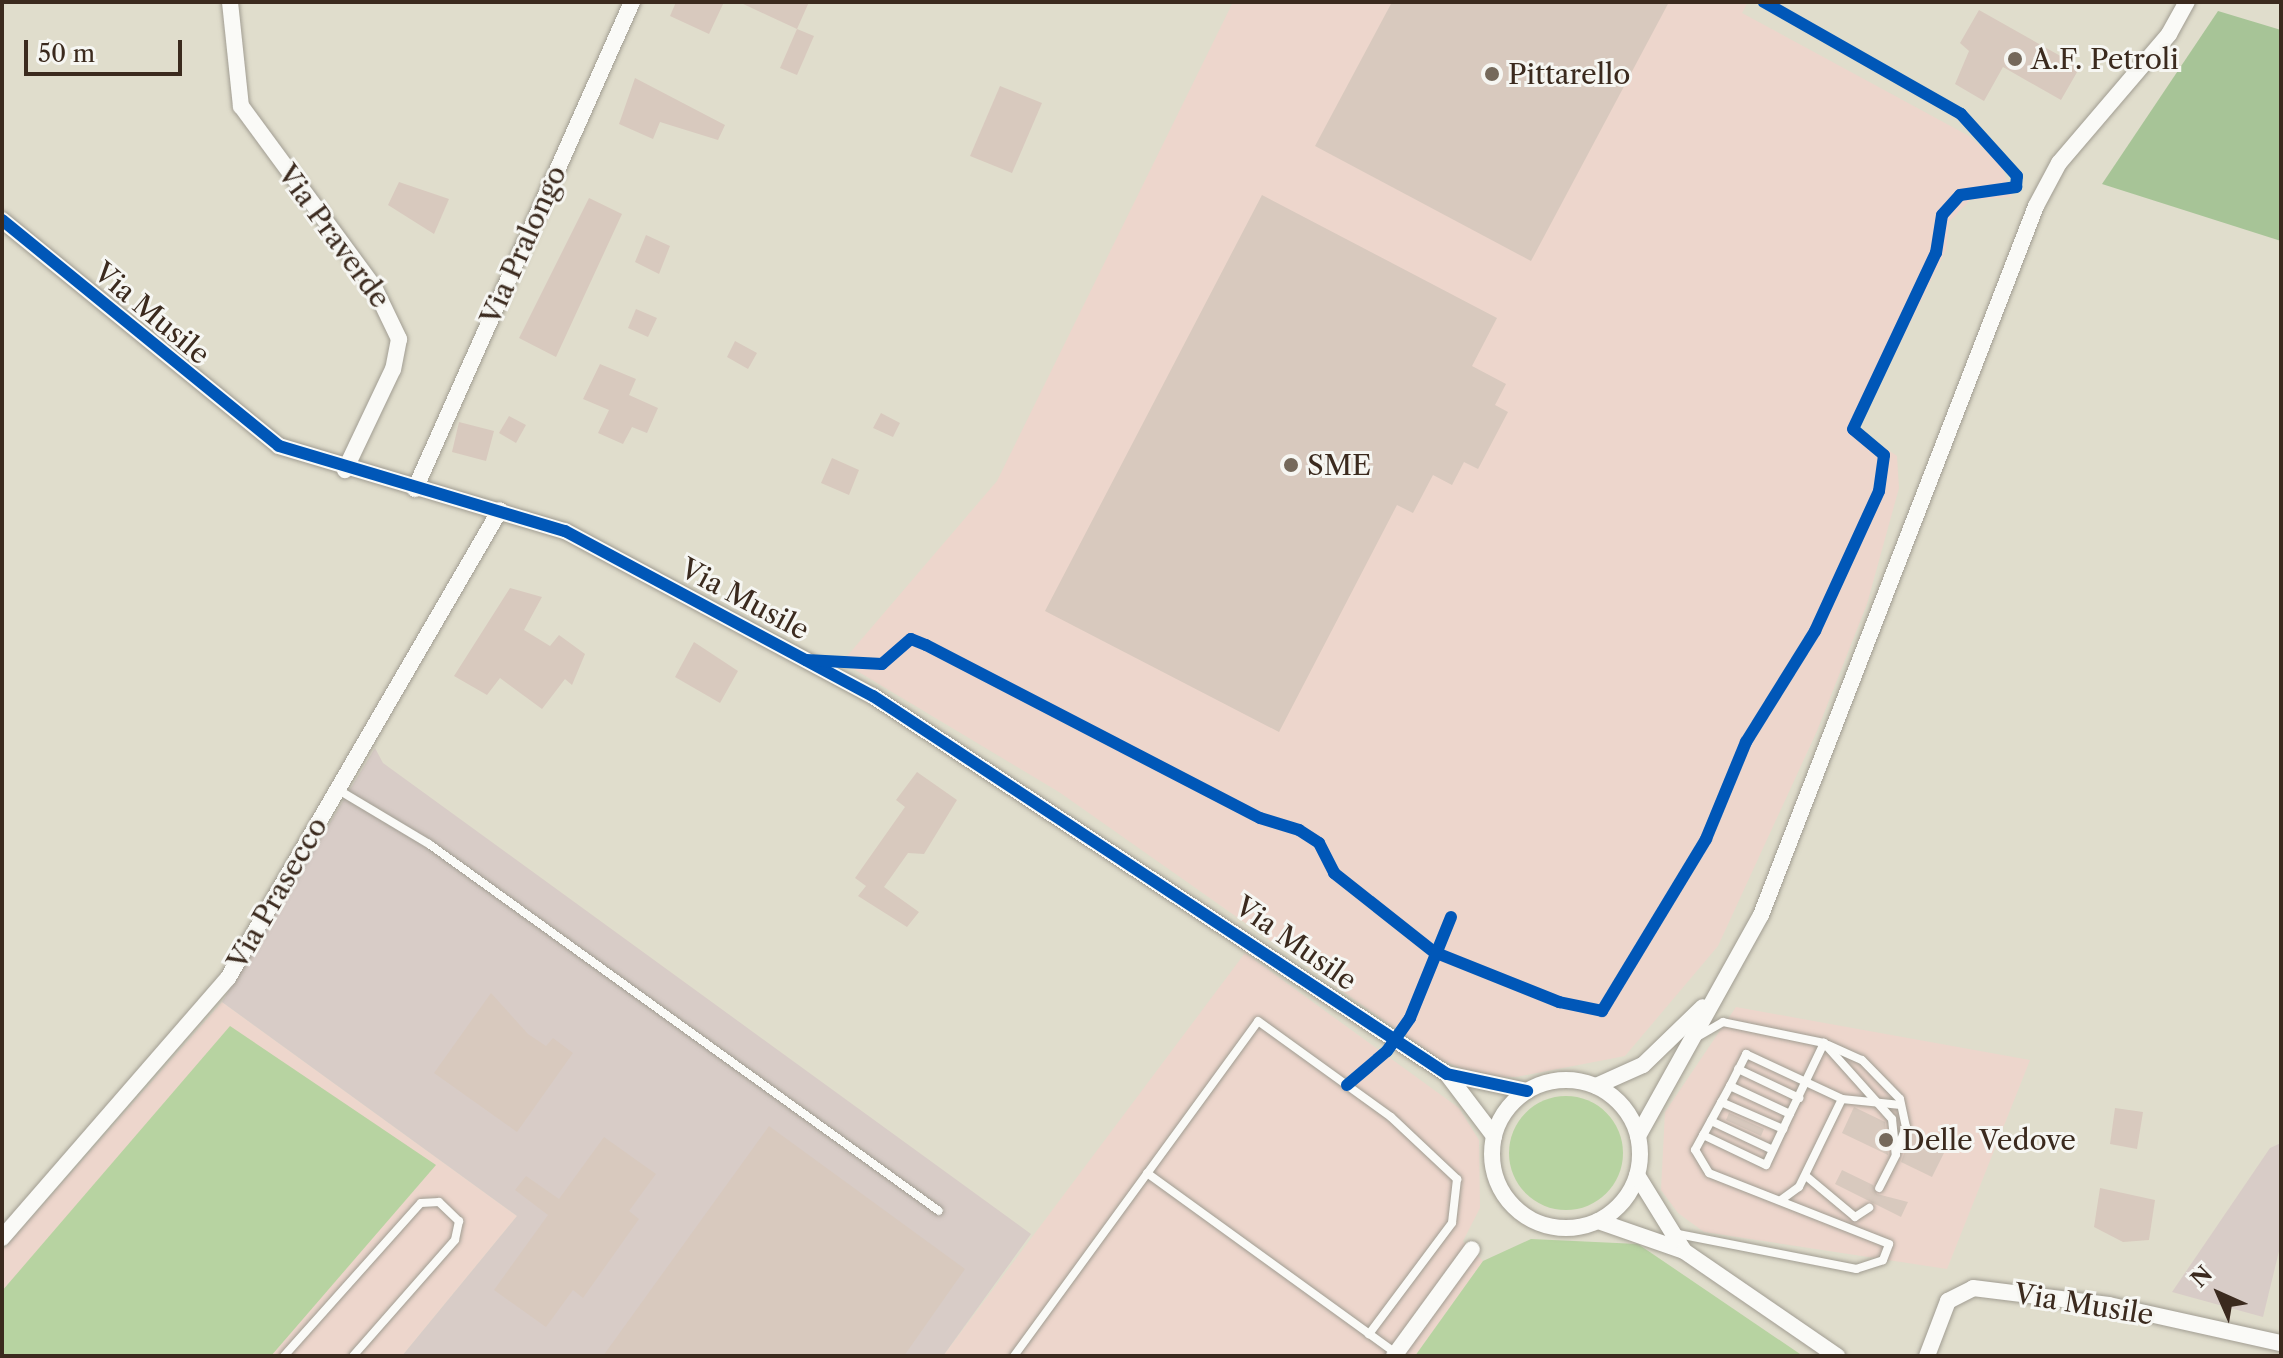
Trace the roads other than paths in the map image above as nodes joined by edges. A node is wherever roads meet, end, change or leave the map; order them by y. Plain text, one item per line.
1 (230, 2) edge
2 (632, 2) edge
3 (2187, 2) edge
4 (2, 220) edge
5 (345, 470) junction
6 (415, 489) junction
7 (500, 510) junction
8 (337, 789) junction
9 (1711, 1001) junction
10 (1824, 1043) junction
11 (1689, 1044) junction
12 (1738, 1069) junction
13 (1447, 1074) junction
14 (1807, 1082) junction
15 (1596, 1086) junction
16 (1730, 1086) junction
17 (1527, 1091) junction
18 (1799, 1098) junction
19 (1842, 1099) junction
20 (1721, 1102) junction
21 (1882, 1103) junction
22 (1901, 1105) junction
23 (1790, 1114) junction
24 (1711, 1121) junction
25 (1783, 1129) junction
26 (1703, 1135) junction
27 (1494, 1136) junction
28 (1638, 1136) junction
29 (1773, 1150) junction
30 (1896, 1155) junction
31 (1147, 1173) junction
32 (1637, 1175) junction
33 (1806, 1176) junction
34 (1879, 1188) dead end
35 (1780, 1200) junction
36 (939, 1211) dead end
37 (1598, 1221) junction
38 (1859, 1231) junction
39 (1673, 1233) junction
40 (2, 1238) edge
41 (1472, 1249) dead end
42 (1684, 1251) junction
43 (1369, 1334) junction
44 (2281, 1343) edge
45 (1395, 1354) edge
46 (284, 1356) edge
47 (353, 1356) edge
48 (1014, 1356) edge
49 (1837, 1356) edge
50 (1927, 1356) edge

1 - 5 street, Via Praverde
2 - 6 street, Via Pralongo
3 - 9 street
4 - 5 street, Via Musile
5 - 6 street, Via Musile
6 - 7 street, Via Musile
7 - 8 street, Via Prasecco
7 - 13 street, Via Musile
8 - 36 lane
8 - 40 street, Via Prasecco
9 - 11 street
9 - 15 street
10 - 11 lane
10 - 14 lane
10 - 21 lane
10 - 22 lane
11 - 28 street
12 - 14 lane
12 - 16 lane
12 - 18 lane
13 - 17 street
13 - 27 street
14 - 18 lane
14 - 19 lane
15 - 17 street
15 - 28 street
16 - 20 lane
16 - 23 lane
17 - 27 street
18 - 23 lane
19 - 21 lane
19 - 33 lane
20 - 24 lane
20 - 25 lane
21 - 22 lane
21 - 30 lane
22 - 30 lane
23 - 25 lane
24 - 26 lane
24 - 29 lane
25 - 29 lane
26 - 29 lane
26 - 35 lane
27 - 37 street
28 - 32 street
30 - 34 lane
31 - 43 lane
31 - 43 lane
31 - 48 lane
32 - 37 street
32 - 39 street
33 - 35 lane
33 - 38 lane
35 - 38 lane
37 - 42 street
38 - 39 lane
39 - 42 street
41 - 45 street
42 - 49 street
43 - 45 lane
44 - 50 street, Via Musile
46 - 47 lane

